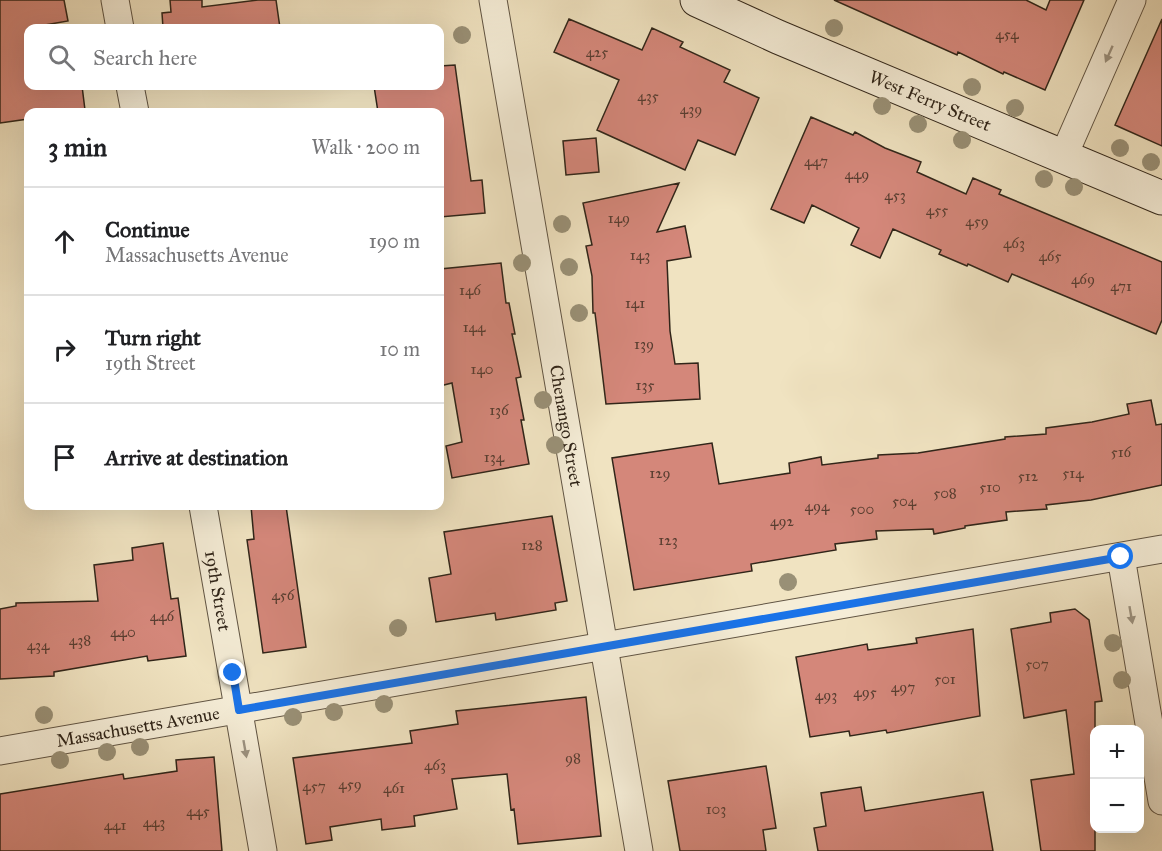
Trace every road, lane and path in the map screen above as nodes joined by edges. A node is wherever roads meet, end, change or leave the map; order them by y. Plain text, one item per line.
1 (115, 0) edge
2 (493, 0) edge
3 (698, 0) edge
4 (1132, 0) edge
5 (119, 24) edge
6 (131, 90) edge
7 (134, 108) edge
8 (1064, 155) junction
9 (1162, 198) edge
10 (204, 510) edge
11 (1162, 549) edge
12 (1121, 557) junction
13 (604, 647) junction
14 (239, 710) junction
15 (0, 751) edge
16 (1162, 801) edge
17 (263, 851) edge
18 (639, 851) edge

1 - 5 street
2 - 13 street, Chenango Street
3 - 8 street, West Ferry Street
4 -> 8 street
6 - 7 street
8 - 9 street, West Ferry Street
10 - 14 street, 19th Street
11 - 12 street, Massachusetts Avenue
12 - 13 street, Massachusetts Avenue
12 -> 16 street
13 - 14 street, Massachusetts Avenue
13 - 18 street, Chenango Street
14 - 15 street, Massachusetts Avenue
14 -> 17 street, 19th Street

